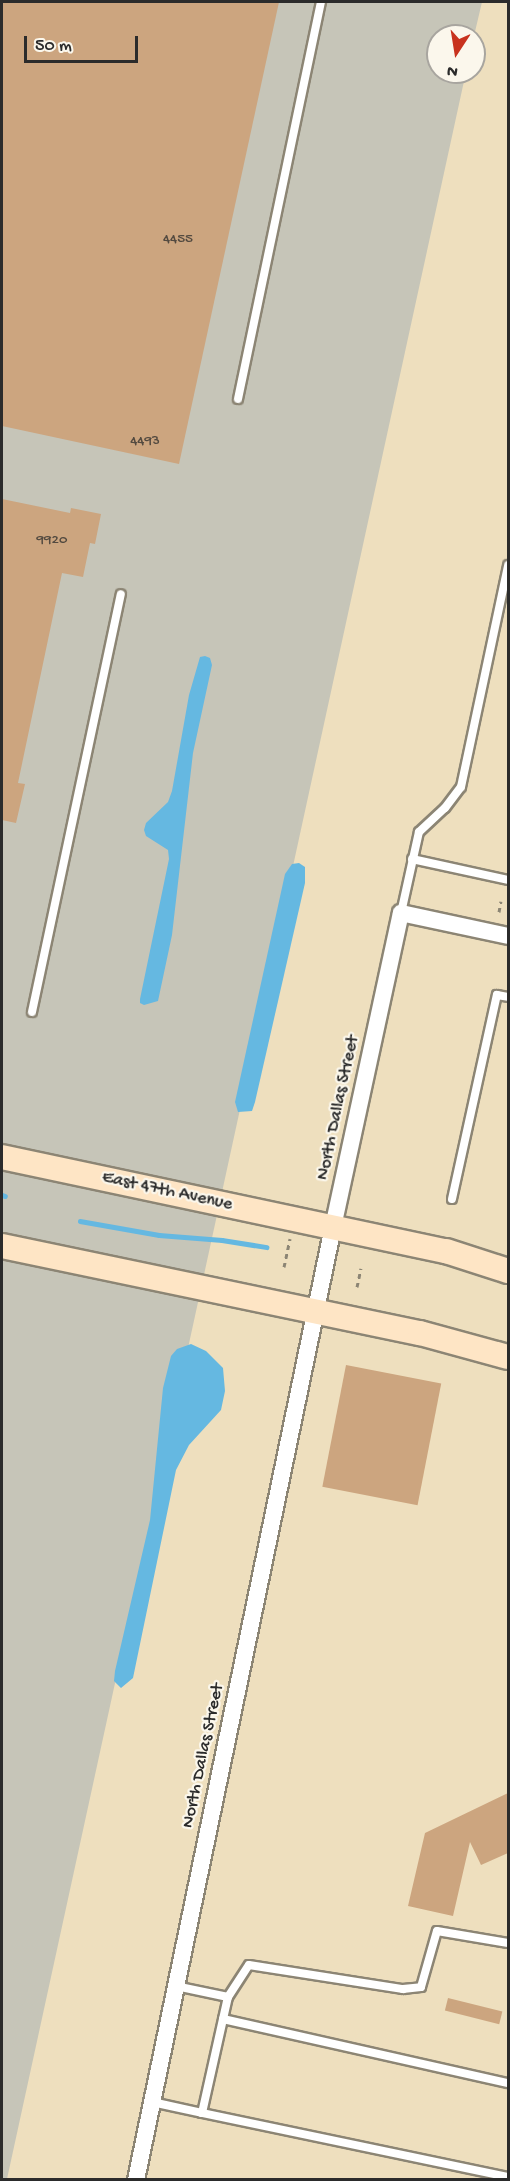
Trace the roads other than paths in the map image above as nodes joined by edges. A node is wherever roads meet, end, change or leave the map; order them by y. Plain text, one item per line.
1 (321, 2) edge
2 (238, 399) dead end
3 (508, 565) edge
4 (120, 594) dead end
5 (412, 859) junction
6 (508, 880) edge
7 (401, 913) junction
8 (508, 936) edge
9 (508, 997) edge
10 (32, 1012) dead end
11 (2, 1156) edge
12 (452, 1200) dead end
13 (333, 1227) junction
14 (2, 1246) edge
15 (508, 1271) edge
16 (316, 1311) junction
17 (508, 1357) edge
18 (508, 1943) edge
19 (176, 1986) junction
20 (228, 1997) junction
21 (224, 2019) junction
22 (508, 2083) edge
23 (152, 2102) junction
24 (202, 2113) junction
25 (508, 2177) edge
26 (136, 2180) edge

1 - 2 lane
3 - 5 lane
4 - 10 lane
5 - 6 lane
5 - 7 lane
7 - 8 street
7 - 13 street, North Dallas Street
9 - 12 lane
11 - 13 main road, East 47th Avenue
13 - 15 main road, East 47th Avenue
13 - 16 street, North Dallas Street
14 - 16 main road
16 - 17 main road
16 - 19 street, North Dallas Street
18 - 20 lane
19 - 20 lane
19 - 23 street, North Dallas Street
20 - 21 lane
21 - 22 lane
21 - 24 lane
23 - 24 lane
23 - 26 street, North Dallas Street
24 - 25 lane

